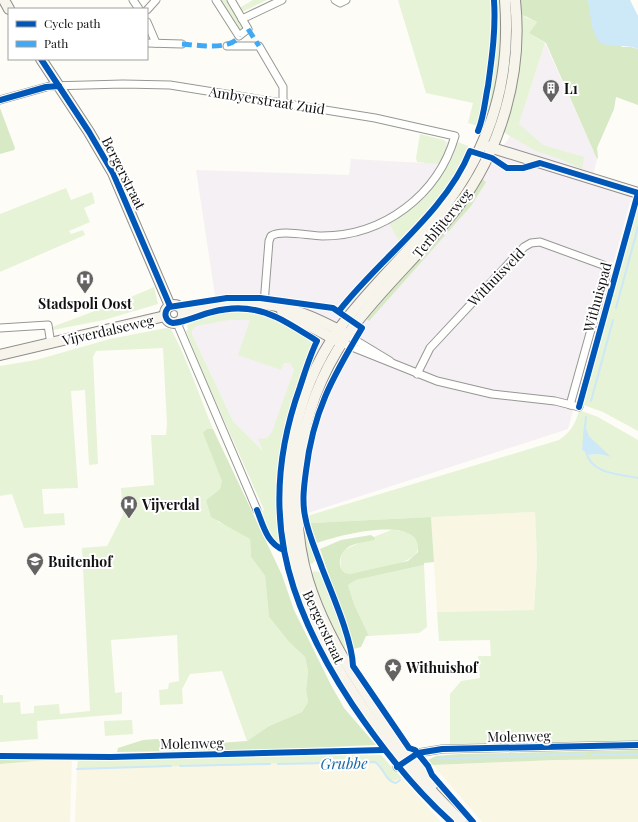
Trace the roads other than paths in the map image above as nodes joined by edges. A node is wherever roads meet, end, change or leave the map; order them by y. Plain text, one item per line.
1 (156, 0) edge
2 (216, 0) edge
3 (231, 0) edge
4 (282, 0) edge
5 (346, 0) edge
6 (505, 0) edge
7 (515, 0) edge
8 (336, 1) edge
9 (148, 9) edge
10 (242, 19) junction
11 (148, 24) edge
12 (148, 43) edge
13 (156, 43) junction
14 (182, 44) dead end
15 (227, 46) dead end
16 (42, 60) edge
17 (59, 86) junction
18 (0, 100) edge
19 (283, 102) junction
20 (488, 146) junction
21 (638, 193) edge
22 (264, 304) junction
23 (170, 306) junction
24 (183, 313) junction
25 (165, 316) junction
26 (177, 322) junction
27 (0, 328) edge
28 (340, 336) junction
29 (51, 344) junction
30 (0, 355) edge
31 (417, 374) junction
32 (570, 405) junction
33 (579, 407) dead end
34 (257, 510) dead end
35 (296, 548) joint
36 (638, 745) edge
37 (404, 762) junction
38 (463, 822) edge

1 - 9 street
2 - 10 street
3 - 10 street
4 - 10 street
5 - 8 street
6 - 20 main road, Terblijterweg
7 - 20 main road, Terblijterweg
11 - 13 street
12 - 13 street
13 - 14 street
15 - 19 street
16 - 17 main road, Bergerstraat
17 - 18 street, Ambyerstraat Zuid
17 - 19 street, Ambyerstraat Zuid
17 - 23 main road, Bergerstraat
19 - 22 street, Ambyerstraat Zuid
20 - 21 main road
20 - 28 main road, Terblijterweg
22 - 24 main road
22 - 28 main road
23 - 24 main road
23 - 25 main road
24 - 26 main road
25 - 26 main road
25 - 29 main road, Vijverdalseweg
26 - 34 street
27 - 29 street, Vijverdalseweg
28 - 31 street
28 - 35 main road, Terblijterweg
29 - 30 main road, Vijverdalseweg
31 - 32 street
31 - 32 street, Withuisveld
32 - 33 street
35 - 37 main road, Bergerstraat
36 - 37 street, Molenweg
37 - 38 main road, Bergerstraat

